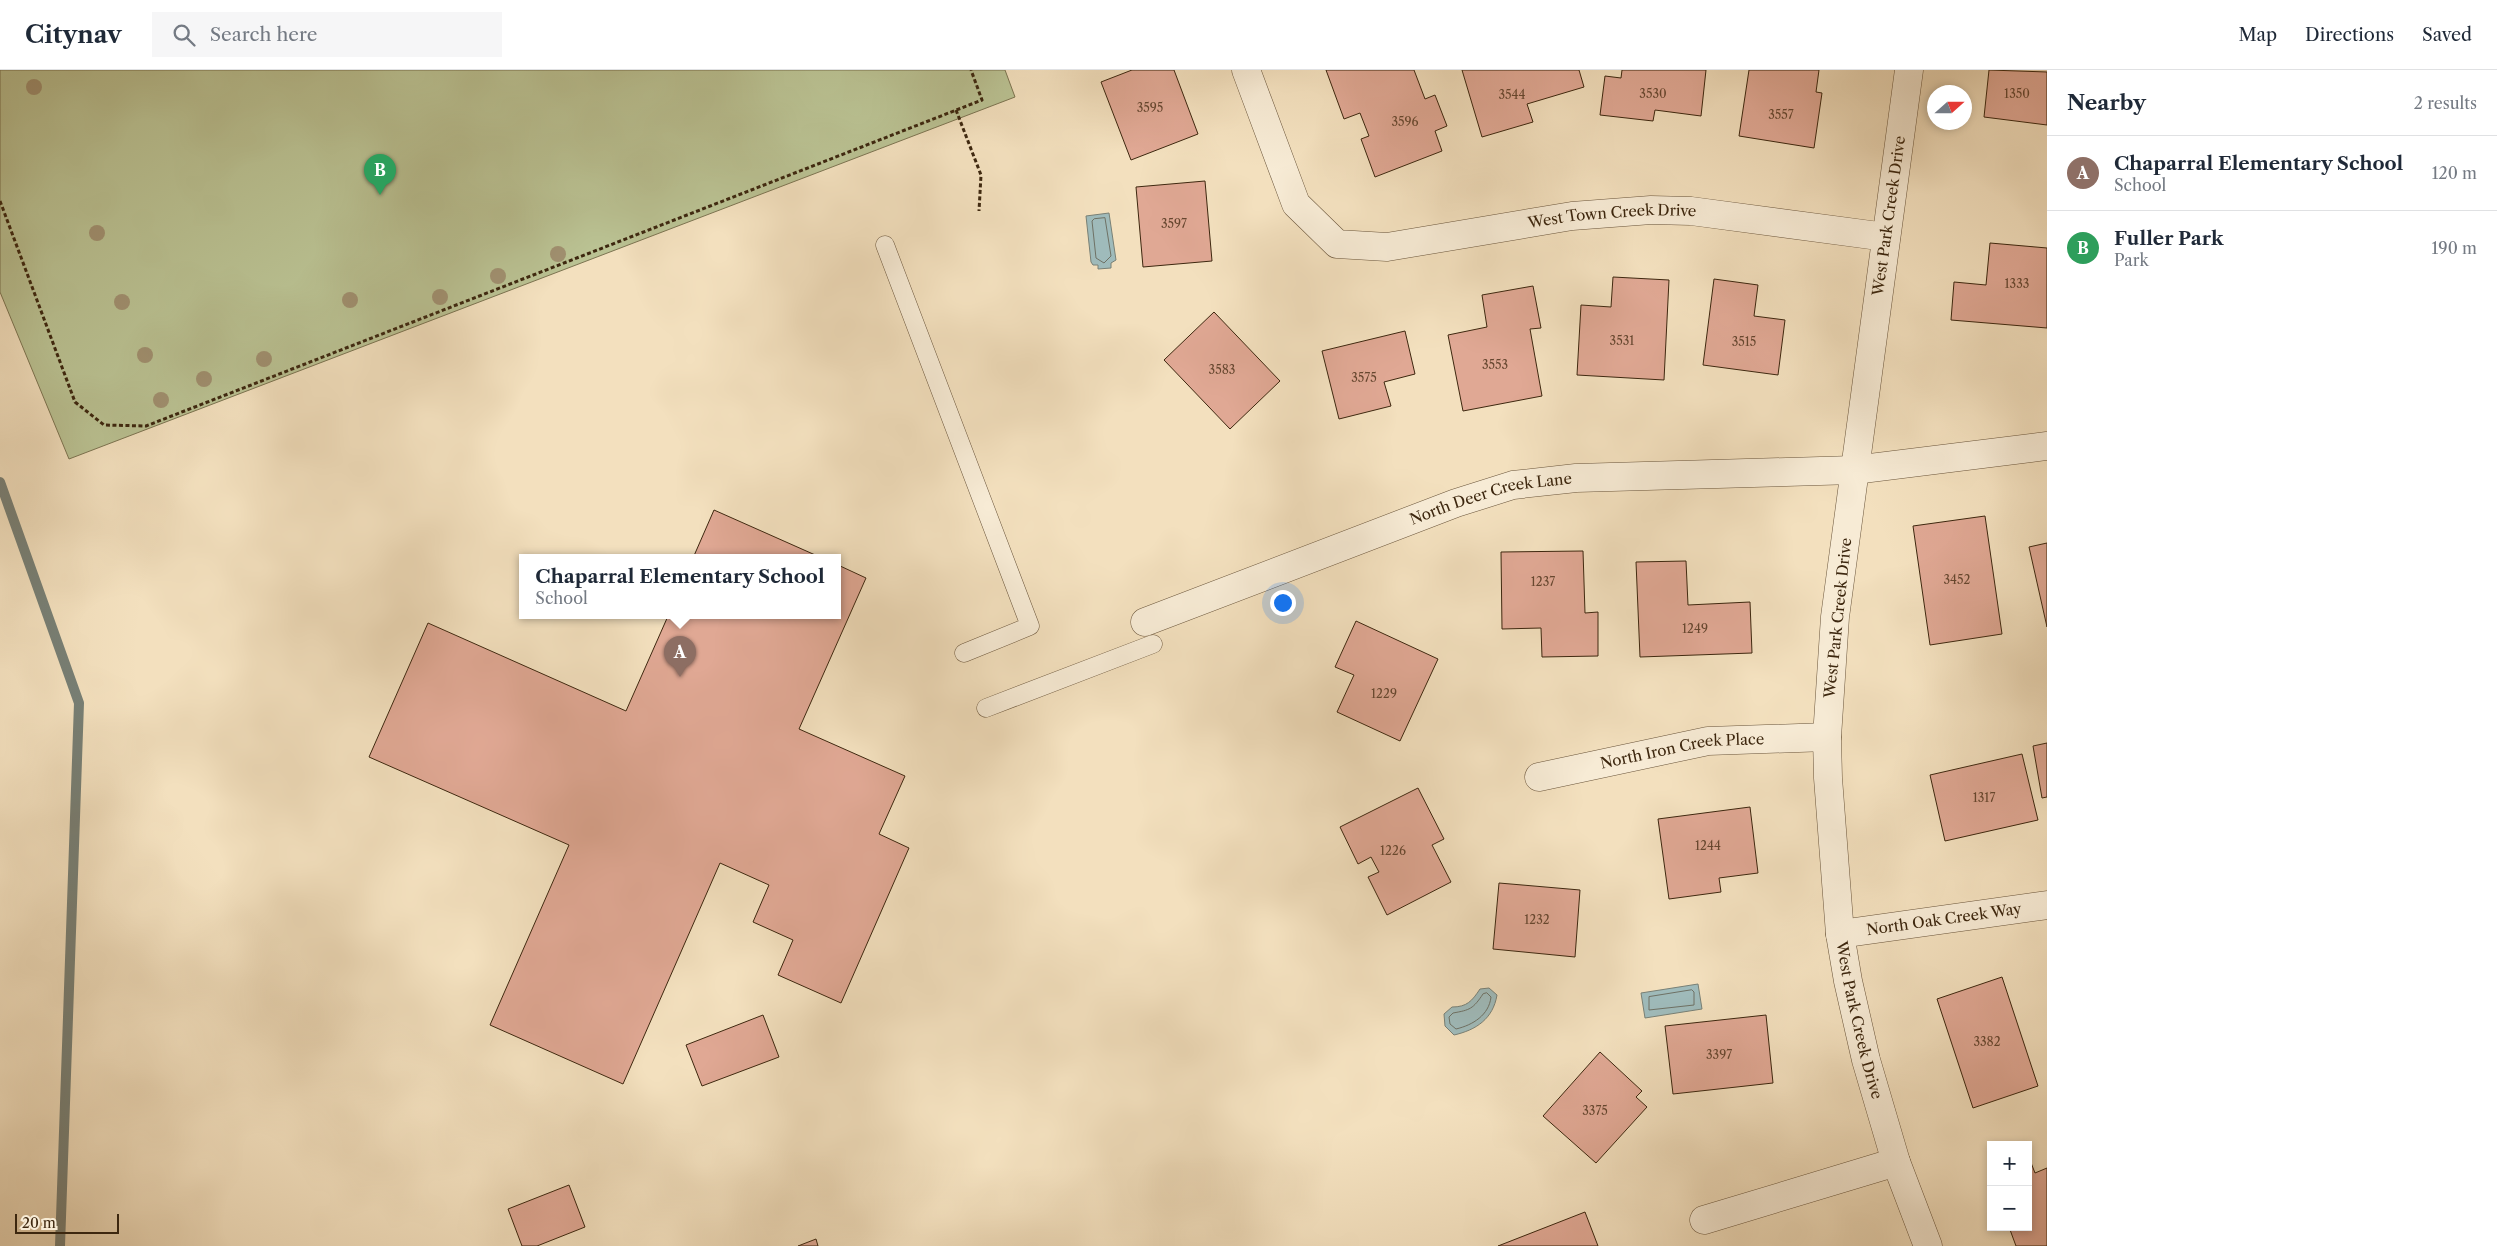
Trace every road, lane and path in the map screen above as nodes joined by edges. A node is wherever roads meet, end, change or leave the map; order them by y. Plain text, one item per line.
1 (971, 70) edge
2 (1246, 70) edge
3 (1909, 70) edge
4 (956, 110) junction
5 (0, 201) edge
6 (979, 211) dead end
7 (1886, 237) junction
8 (885, 246) dead end
9 (2047, 446) edge
10 (1854, 470) junction
11 (1149, 632) joint
12 (964, 653) dead end
13 (986, 708) dead end
14 (1827, 738) junction
15 (1539, 777) dead end
16 (2047, 905) edge
17 (1840, 934) junction
18 (1896, 1162) junction
19 (1704, 1220) dead end
20 (1928, 1246) edge

1 - 4 path
2 - 7 street, West Town Creek Drive
3 - 7 street, West Park Creek Drive
4 - 5 path
4 - 6 path
7 - 10 street, West Park Creek Drive
8 - 12 lane
9 - 10 street, North Deer Creek Lane
10 - 11 street, North Deer Creek Lane
10 - 14 street, West Park Creek Drive
11 - 13 lane
14 - 15 street, North Iron Creek Place
14 - 17 street, West Park Creek Drive
16 - 17 street, North Oak Creek Way
17 - 18 street, West Park Creek Drive
18 - 19 street
18 - 20 street, West Park Creek Drive

